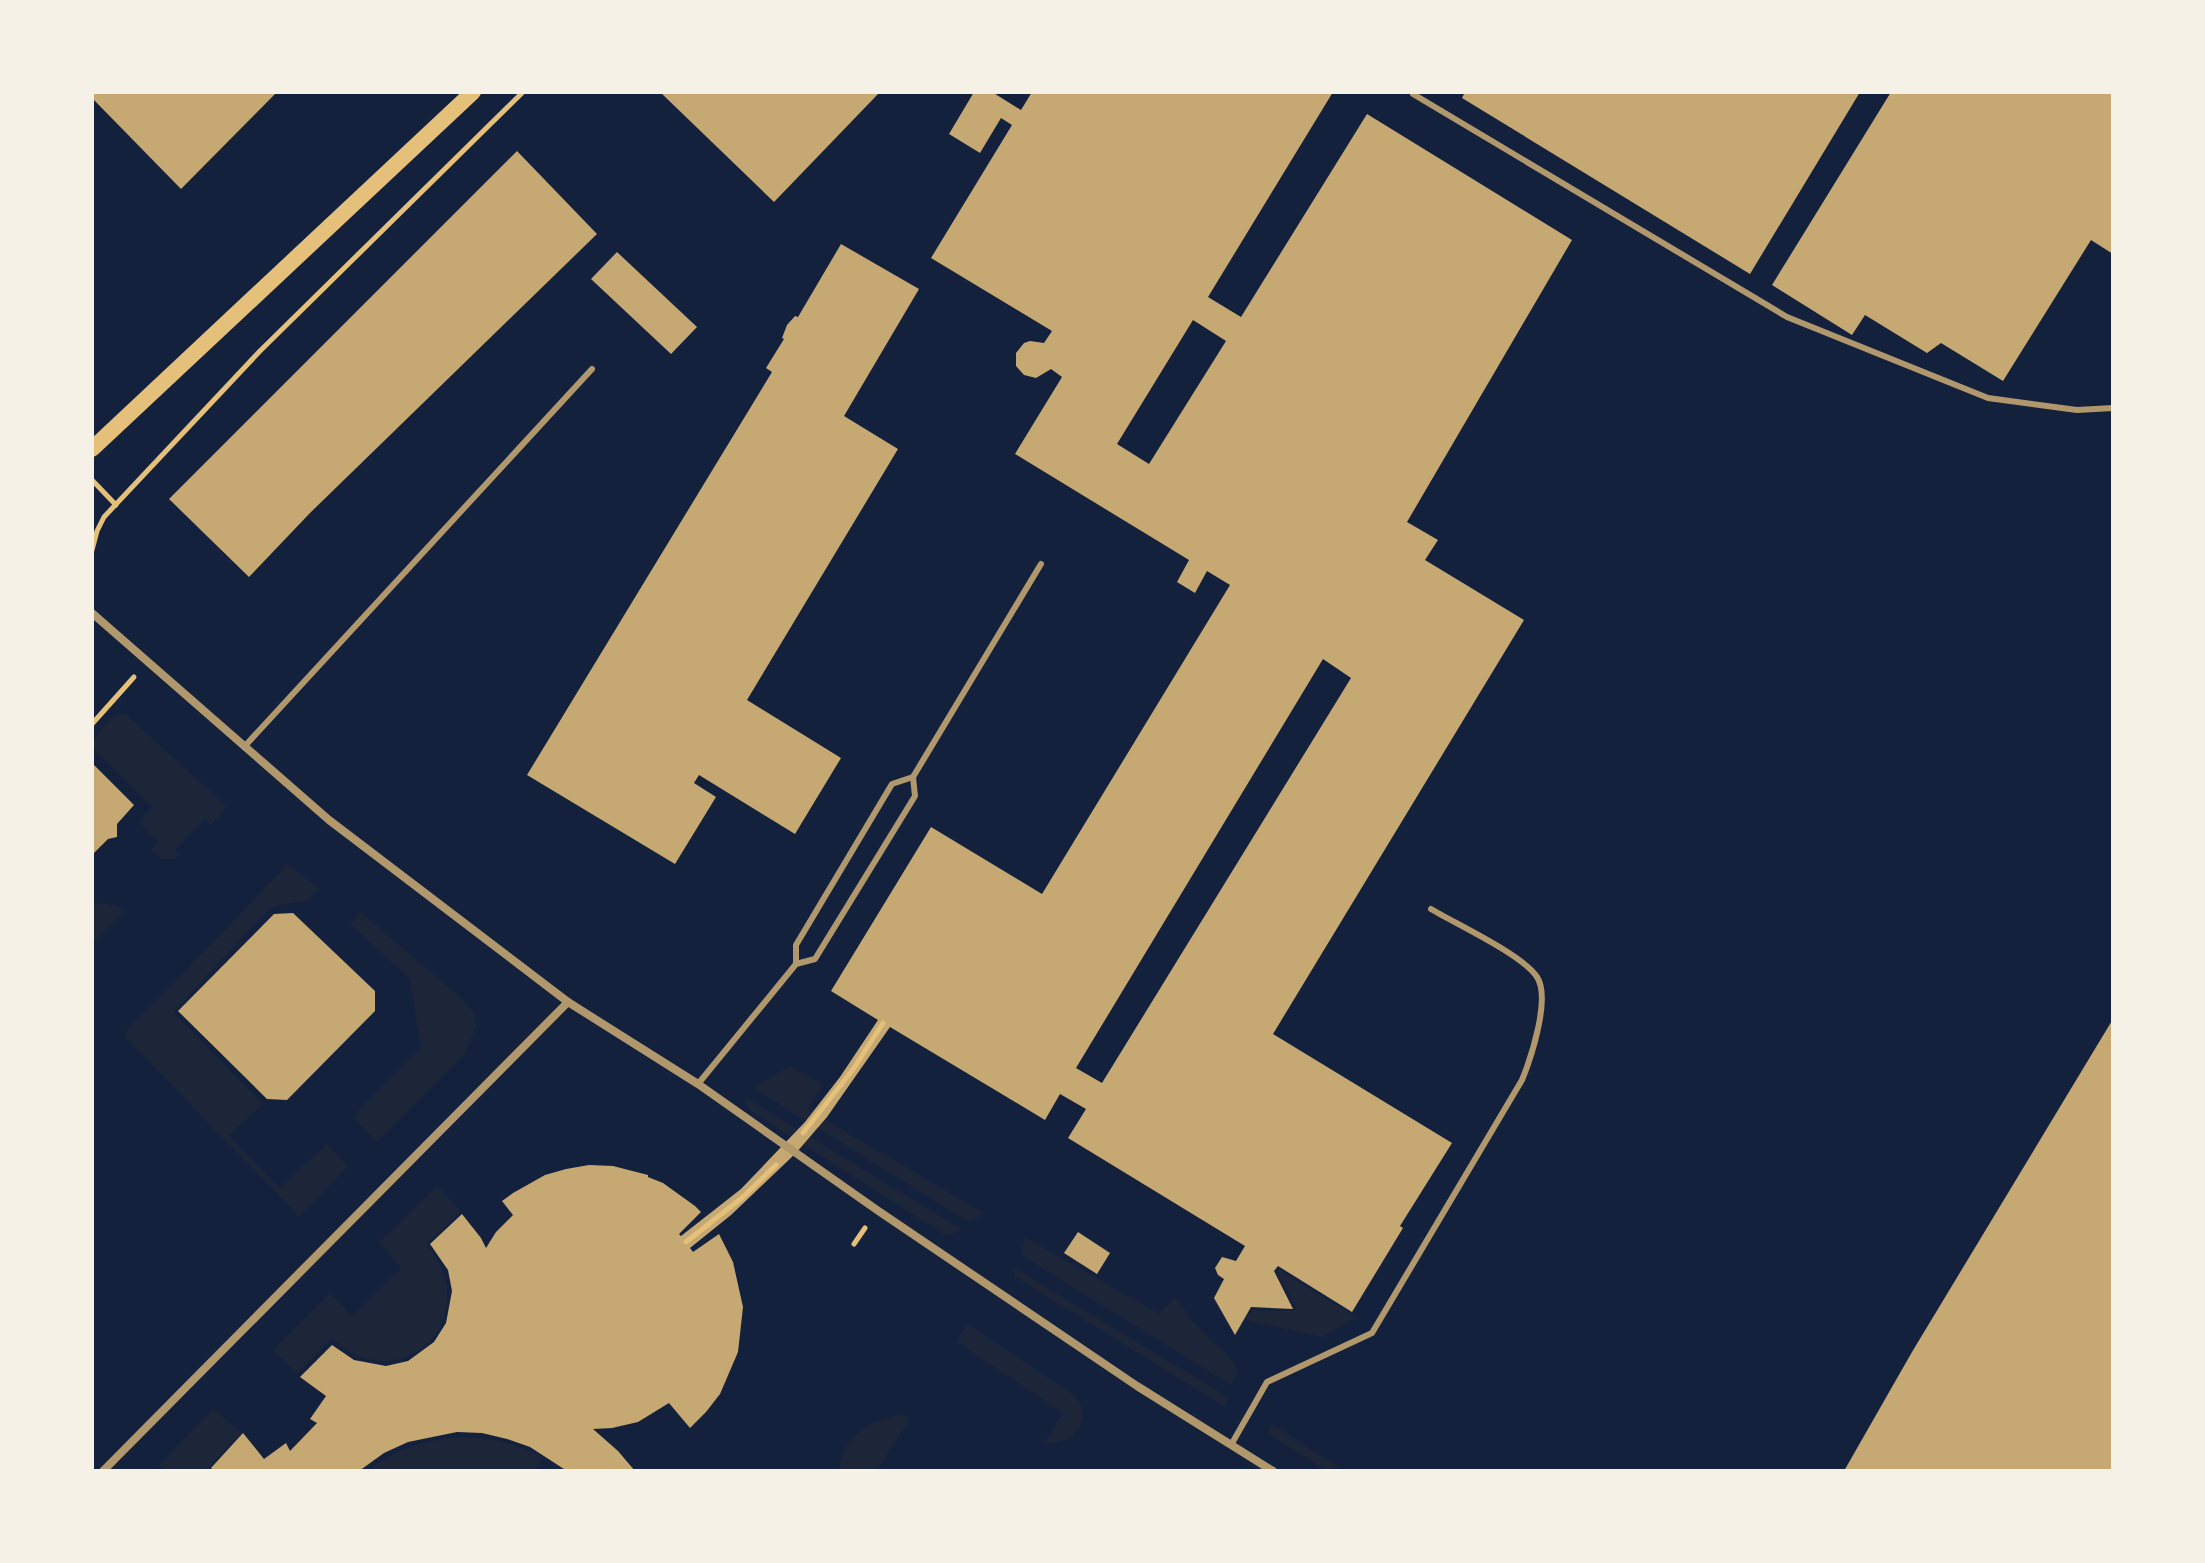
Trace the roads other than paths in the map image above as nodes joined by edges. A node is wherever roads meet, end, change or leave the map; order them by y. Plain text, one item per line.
1 (473, 92) edge
2 (1414, 92) edge
3 (592, 369) dead end
4 (2113, 408) edge
5 (92, 449) edge
6 (1041, 564) dead end
7 (92, 613) edge
8 (244, 747) junction
9 (913, 777) junction
10 (1431, 909) dead end
11 (796, 964) junction
12 (568, 1002) junction
13 (698, 1084) junction
14 (1231, 1445) junction
15 (103, 1471) edge
16 (1273, 1471) edge

1 - 5 main road
2 - 4 lane
3 - 8 lane
6 - 9 lane
7 - 8 street
8 - 12 street
9 - 11 lane
9 - 11 lane
10 - 14 lane
11 - 13 lane
12 - 13 street
12 - 15 street
13 - 14 street
14 - 16 street

